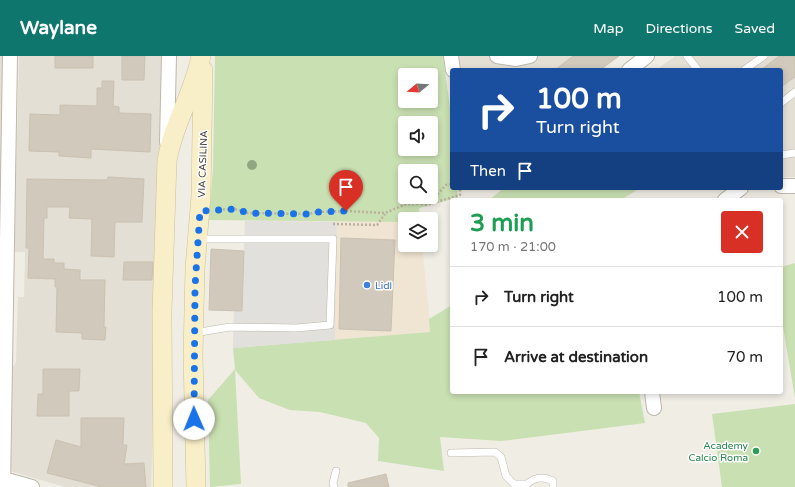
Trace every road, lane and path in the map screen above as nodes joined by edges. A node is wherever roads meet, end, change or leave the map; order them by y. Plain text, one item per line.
1 (10, 56) edge
2 (169, 56) edge
3 (201, 56) edge
4 (451, 56) edge
5 (497, 56) edge
6 (530, 56) edge
7 (647, 56) edge
8 (687, 56) edge
9 (764, 56) edge
10 (453, 68) edge
11 (632, 68) edge
12 (696, 68) edge
13 (747, 68) edge
14 (795, 92) edge
15 (783, 101) edge
16 (795, 153) edge
17 (783, 155) edge
18 (167, 161) junction
19 (450, 184) edge
20 (783, 186) edge
21 (795, 186) edge
22 (460, 190) edge
23 (738, 190) edge
24 (438, 194) edge
25 (728, 198) edge
26 (438, 201) edge
27 (406, 204) edge
28 (200, 211) junction
29 (385, 213) junction
30 (335, 229) dead end
31 (198, 239) junction
32 (194, 333) junction
33 (652, 394) edge
34 (654, 408) dead end
35 (451, 453) dead end
36 (336, 471) dead end
37 (2, 481) edge
38 (527, 486) edge
39 (32, 487) edge
40 (163, 487) edge
41 (196, 487) edge
42 (334, 487) edge
43 (553, 487) edge

1 - 37 street
2 - 18 street, VIA CASILINA
3 - 18 main road, VIA CASILINA
3 - 28 main road, VIA CASILINA
4 - 10 street
5 - 6 street
7 - 11 street
8 - 12 lane
9 - 13 lane
14 - 15 lane
16 - 17 lane
18 - 40 main road, VIA CASILINA
19 - 24 path
20 - 21 street
22 - 26 path
23 - 25 street
27 - 29 path
28 - 29 path
28 - 31 main road, VIA CASILINA
29 - 30 path
31 - 32 main road, VIA CASILINA
31 - 32 lane
32 - 41 main road, VIA CASILINA
33 - 34 street
35 - 38 lane
36 - 42 lane
37 - 39 street
38 - 43 lane

